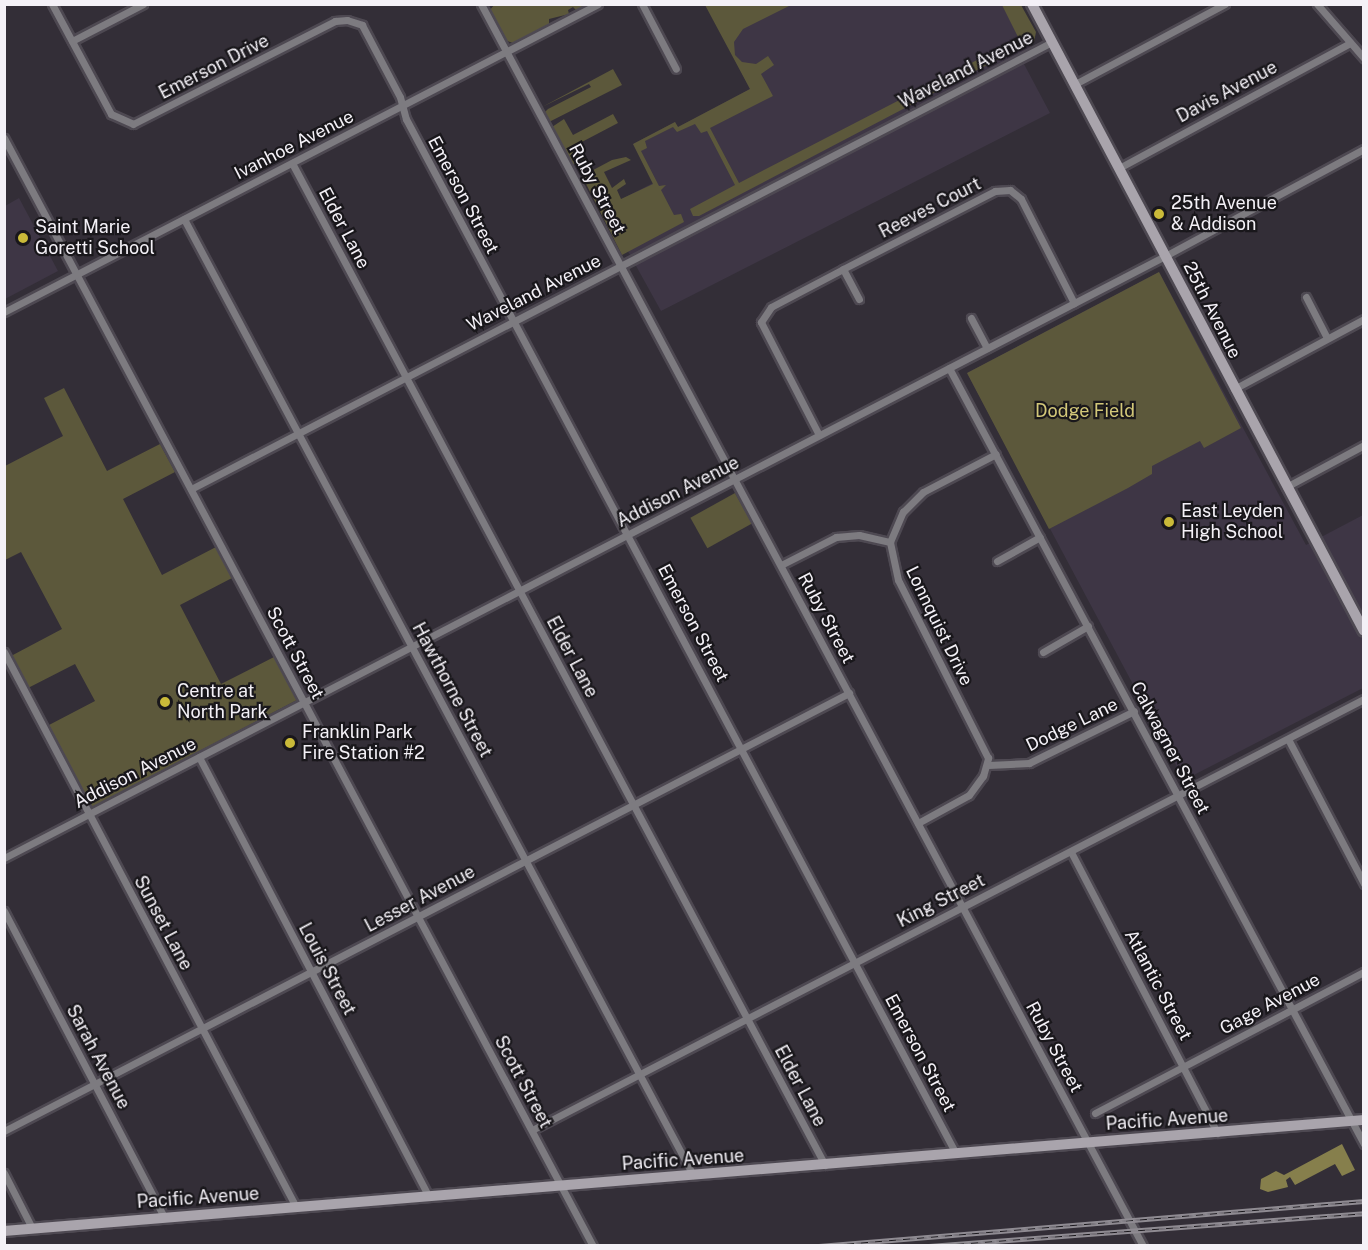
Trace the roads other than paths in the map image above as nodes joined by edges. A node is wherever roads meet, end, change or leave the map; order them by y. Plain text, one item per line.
1 (52, 4) edge
2 (143, 4) edge
3 (481, 4) edge
4 (598, 4) edge
5 (642, 4) edge
6 (1032, 4) edge
7 (1225, 4) edge
8 (1317, 4) edge
9 (72, 41) junction
10 (1052, 42) junction
11 (1350, 43) junction
12 (506, 52) junction
13 (1364, 58) edge
14 (676, 69) dead end
15 (1075, 84) junction
16 (402, 106) junction
17 (4, 138) edge
18 (1364, 149) edge
19 (292, 163) junction
20 (1119, 168) junction
21 (184, 219) junction
22 (1165, 256) junction
23 (621, 266) junction
24 (843, 269) junction
25 (77, 274) junction
26 (1306, 297) dead end
27 (859, 299) dead end
28 (1074, 303) junction
29 (4, 312) edge
30 (971, 318) dead end
31 (1364, 319) edge
32 (513, 321) junction
33 (1328, 338) junction
34 (987, 348) junction
35 (950, 368) junction
36 (406, 376) junction
37 (1234, 389) junction
38 (298, 433) junction
39 (819, 435) junction
40 (1364, 445) edge
41 (996, 454) junction
42 (735, 479) junction
43 (1286, 487) junction
44 (191, 489) junction
45 (628, 534) junction
46 (1040, 537) junction
47 (890, 543) junction
48 (997, 561) dead end
49 (781, 565) junction
50 (520, 590) junction
51 (1088, 626) junction
52 (1364, 631) edge
53 (413, 646) junction
54 (4, 652) edge
55 (1043, 652) dead end
56 (849, 693) junction
57 (1364, 699) edge
58 (304, 702) junction
59 (1134, 711) junction
60 (1288, 739) junction
61 (741, 748) junction
62 (199, 758) junction
63 (987, 765) junction
64 (1178, 795) junction
65 (634, 804) junction
66 (89, 814) junction
67 (918, 823) junction
68 (1071, 852) junction
69 (4, 858) edge
70 (525, 861) junction
71 (1364, 884) edge
72 (962, 907) junction
73 (4, 911) edge
74 (418, 917) junction
75 (855, 962) junction
76 (1364, 972) edge
77 (311, 973) junction
78 (1292, 1010) junction
79 (747, 1019) junction
80 (202, 1029) junction
81 (1184, 1066) junction
82 (639, 1074) junction
83 (96, 1083) junction
84 (1095, 1113) dead end
85 (1364, 1120) edge
86 (1352, 1121) junction
87 (532, 1130) junction
88 (4, 1131) edge
89 (1217, 1133) junction
90 (1088, 1143) junction
91 (1364, 1144) edge
92 (957, 1155) junction
93 (825, 1165) junction
94 (4, 1173) edge
95 (693, 1175) junction
96 (561, 1185) junction
97 (428, 1195) junction
98 (296, 1207) junction
99 (164, 1217) junction
100 (33, 1228) junction
101 (4, 1231) edge
102 (593, 1245) edge
103 (1143, 1245) edge

1 - 9 street, Emerson Drive
2 - 9 street
3 - 12 street, Ruby Street
4 - 12 street, Ivanhoe Avenue
5 - 14 street
6 - 10 street, 25th Avenue
7 - 15 street
8 - 11 street
9 - 16 street, Emerson Drive
10 - 15 street, 25th Avenue
10 - 23 street, Waveland Avenue
11 - 13 street
11 - 20 street, Davis Avenue
12 - 16 street, Ivanhoe Avenue
12 - 23 street, Ruby Street
15 - 20 street, 25th Avenue
16 - 19 street, Ivanhoe Avenue
16 - 32 street, Emerson Street
17 - 25 street, Scott Street
18 - 22 street, Addison Avenue
19 - 21 street, Ivanhoe Avenue
19 - 36 street, Elder Lane
20 - 22 street, 25th Avenue
21 - 25 street, Ivanhoe Avenue
21 - 38 street, Hawthorne Street
22 - 28 street, Addison Avenue
22 - 37 street, 25th Avenue
23 - 32 street, Waveland Avenue
23 - 42 street, Ruby Street
24 - 27 street
24 - 28 street, Reeves Court
24 - 39 street, Reeves Court
25 - 29 street, Ivanhoe Avenue
25 - 44 street, Scott Street
26 - 33 street
28 - 34 street, Addison Avenue
30 - 34 street
31 - 33 street
32 - 36 street, Waveland Avenue
32 - 45 street, Emerson Street
33 - 37 street
34 - 35 street, Addison Avenue
35 - 39 street, Addison Avenue
35 - 41 street, Calwagner Street
36 - 38 street, Waveland Avenue
36 - 50 street, Elder Lane
37 - 43 street, 25th Avenue
38 - 44 street, Waveland Avenue
38 - 53 street, Hawthorne Street
39 - 42 street, Addison Avenue
40 - 43 street
41 - 46 street, Calwagner Street
41 - 47 street
42 - 45 street, Addison Avenue
42 - 49 street, Ruby Street
43 - 52 street, 25th Avenue
44 - 58 street, Scott Street
45 - 50 street, Addison Avenue
45 - 61 street, Emerson Street
46 - 48 street
46 - 51 street, Calwagner Street
47 - 49 street
47 - 63 street, Lonnquist Drive
49 - 56 street, Ruby Street
50 - 53 street, Addison Avenue
50 - 65 street, Elder Lane
51 - 55 street
51 - 59 street, Calwagner Street
53 - 58 street, Addison Avenue
53 - 70 street, Hawthorne Street
54 - 66 street, Sunset Lane
56 - 61 street, Lesser Avenue
56 - 67 street, Ruby Street
57 - 60 street, King Street
58 - 62 street, Addison Avenue
58 - 74 street, Scott Street
59 - 63 street, Dodge Lane
59 - 64 street, Calwagner Street
60 - 64 street, King Street
60 - 71 street
61 - 65 street, Lesser Avenue
61 - 75 street, Emerson Street
62 - 66 street, Addison Avenue
62 - 77 street, Louis Street
63 - 67 street
64 - 68 street, King Street
64 - 78 street, Calwagner Street
65 - 70 street, Lesser Avenue
65 - 79 street, Elder Lane
66 - 69 street, Addison Avenue
66 - 80 street, Sunset Lane
67 - 72 street, Ruby Street
68 - 72 street, King Street
68 - 81 street, Atlantic Street
70 - 74 street, Lesser Avenue
70 - 82 street, Hawthorne Street
72 - 75 street, King Street
72 - 90 street, Ruby Street
73 - 83 street, Sarah Avenue
74 - 77 street, Lesser Avenue
74 - 87 street, Scott Street
75 - 79 street, King Street
75 - 92 street, Emerson Street
76 - 78 street, Gage Avenue
77 - 80 street, Lesser Avenue
77 - 97 street, Louis Street
78 - 81 street, Gage Avenue
78 - 86 street, Calwagner Street
79 - 82 street, King Street
79 - 93 street, Elder Lane
80 - 83 street, Lesser Avenue
80 - 98 street, Sunset Lane
81 - 84 street, Gage Avenue
81 - 89 street, Atlantic Street
82 - 87 street, King Street
82 - 95 street, Hawthorne Street
83 - 88 street, Lesser Avenue
83 - 99 street, Sarah Avenue
85 - 86 street, Pacific Avenue
86 - 89 street, Pacific Avenue
86 - 91 street, Calwagner Street
87 - 96 street, Scott Street
89 - 90 street, Pacific Avenue
90 - 92 street, Pacific Avenue
90 - 103 street, Ruby Street
92 - 93 street, Pacific Avenue
93 - 95 street, Pacific Avenue
94 - 100 street
95 - 96 street, Pacific Avenue
96 - 97 street, Pacific Avenue
96 - 102 street, Scott Street
97 - 98 street, Pacific Avenue
98 - 99 street, Pacific Avenue
99 - 100 street, Pacific Avenue
100 - 101 street, Pacific Avenue

